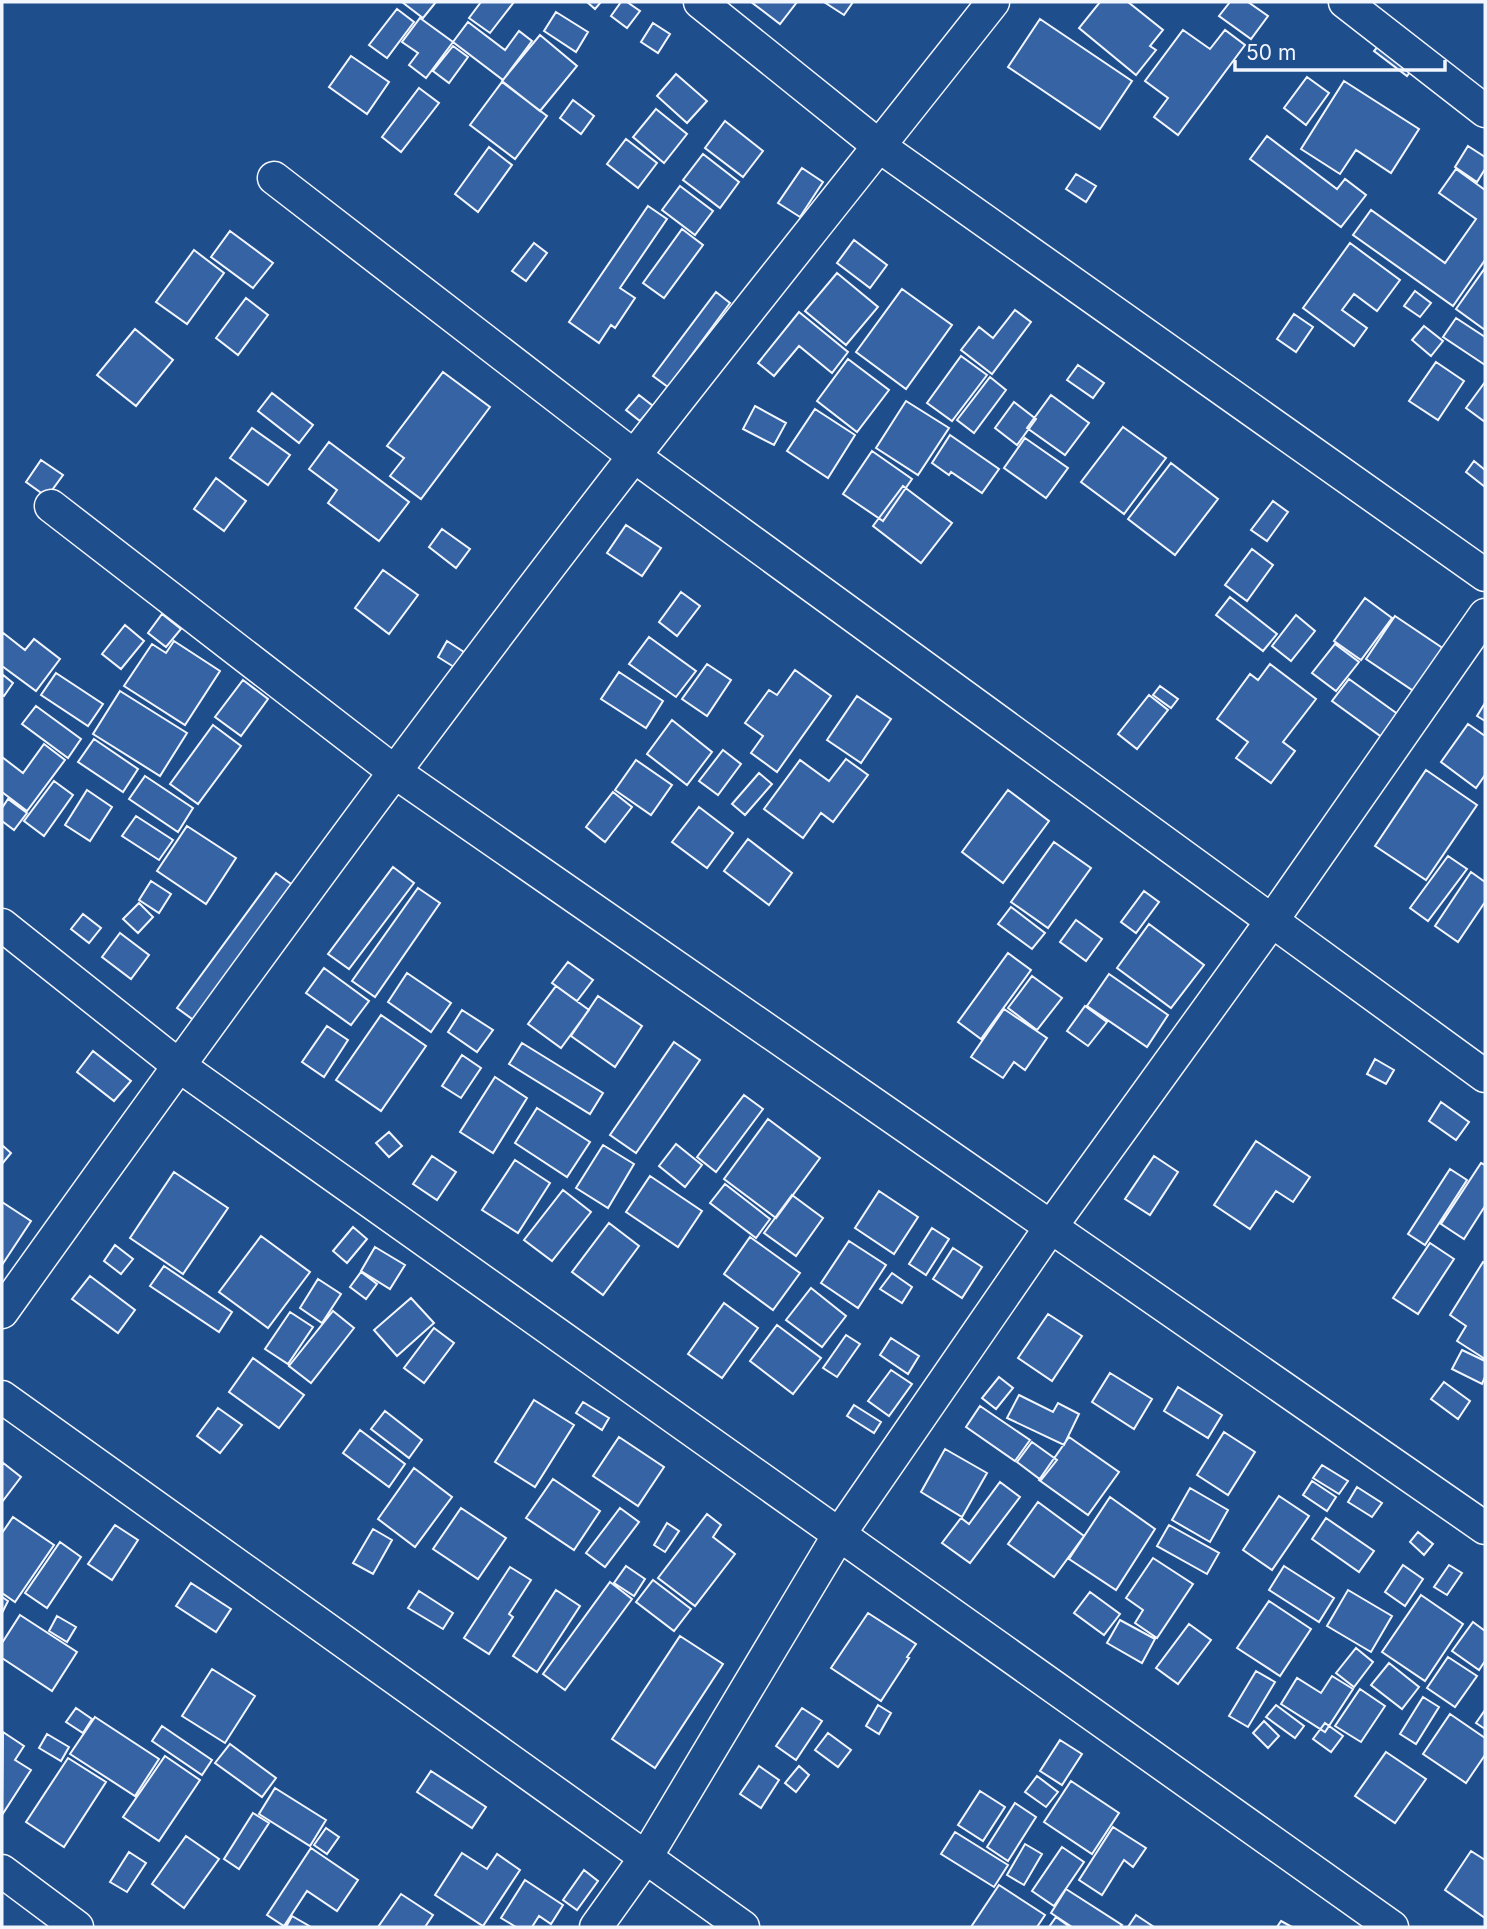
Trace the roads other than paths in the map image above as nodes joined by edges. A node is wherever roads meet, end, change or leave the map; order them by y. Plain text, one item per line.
1 (700, 2) edge
2 (993, 2) edge
3 (1345, 2) edge
4 (1485, 111) edge
5 (879, 146) junction
6 (274, 178) dead end
7 (634, 456) junction
8 (51, 506) dead end
9 (1485, 576) edge
10 (1485, 615) edge
11 (395, 772) junction
12 (1271, 922) junction
13 (2, 925) edge
14 (178, 1065) junction
15 (1485, 1076) edge
16 (1050, 1228) junction
17 (2, 1312) edge
18 (2, 1397) edge
19 (1485, 1528) edge
20 (840, 1533) junction
21 (646, 1857) junction
22 (2, 1871) edge
23 (77, 1927) edge
24 (596, 1927) edge
25 (743, 1927) edge
26 (1392, 1927) edge

1 - 5 street
2 - 5 street
3 - 4 street
5 - 7 street
5 - 9 street
6 - 7 street
7 - 11 street
7 - 12 street
8 - 11 street
10 - 12 street
11 - 14 street
11 - 16 street
12 - 15 street
12 - 16 street
13 - 14 street
14 - 17 street
14 - 20 street
16 - 19 street
16 - 20 street
18 - 21 street
20 - 21 street
20 - 26 street
21 - 24 street
21 - 25 street
22 - 23 street

